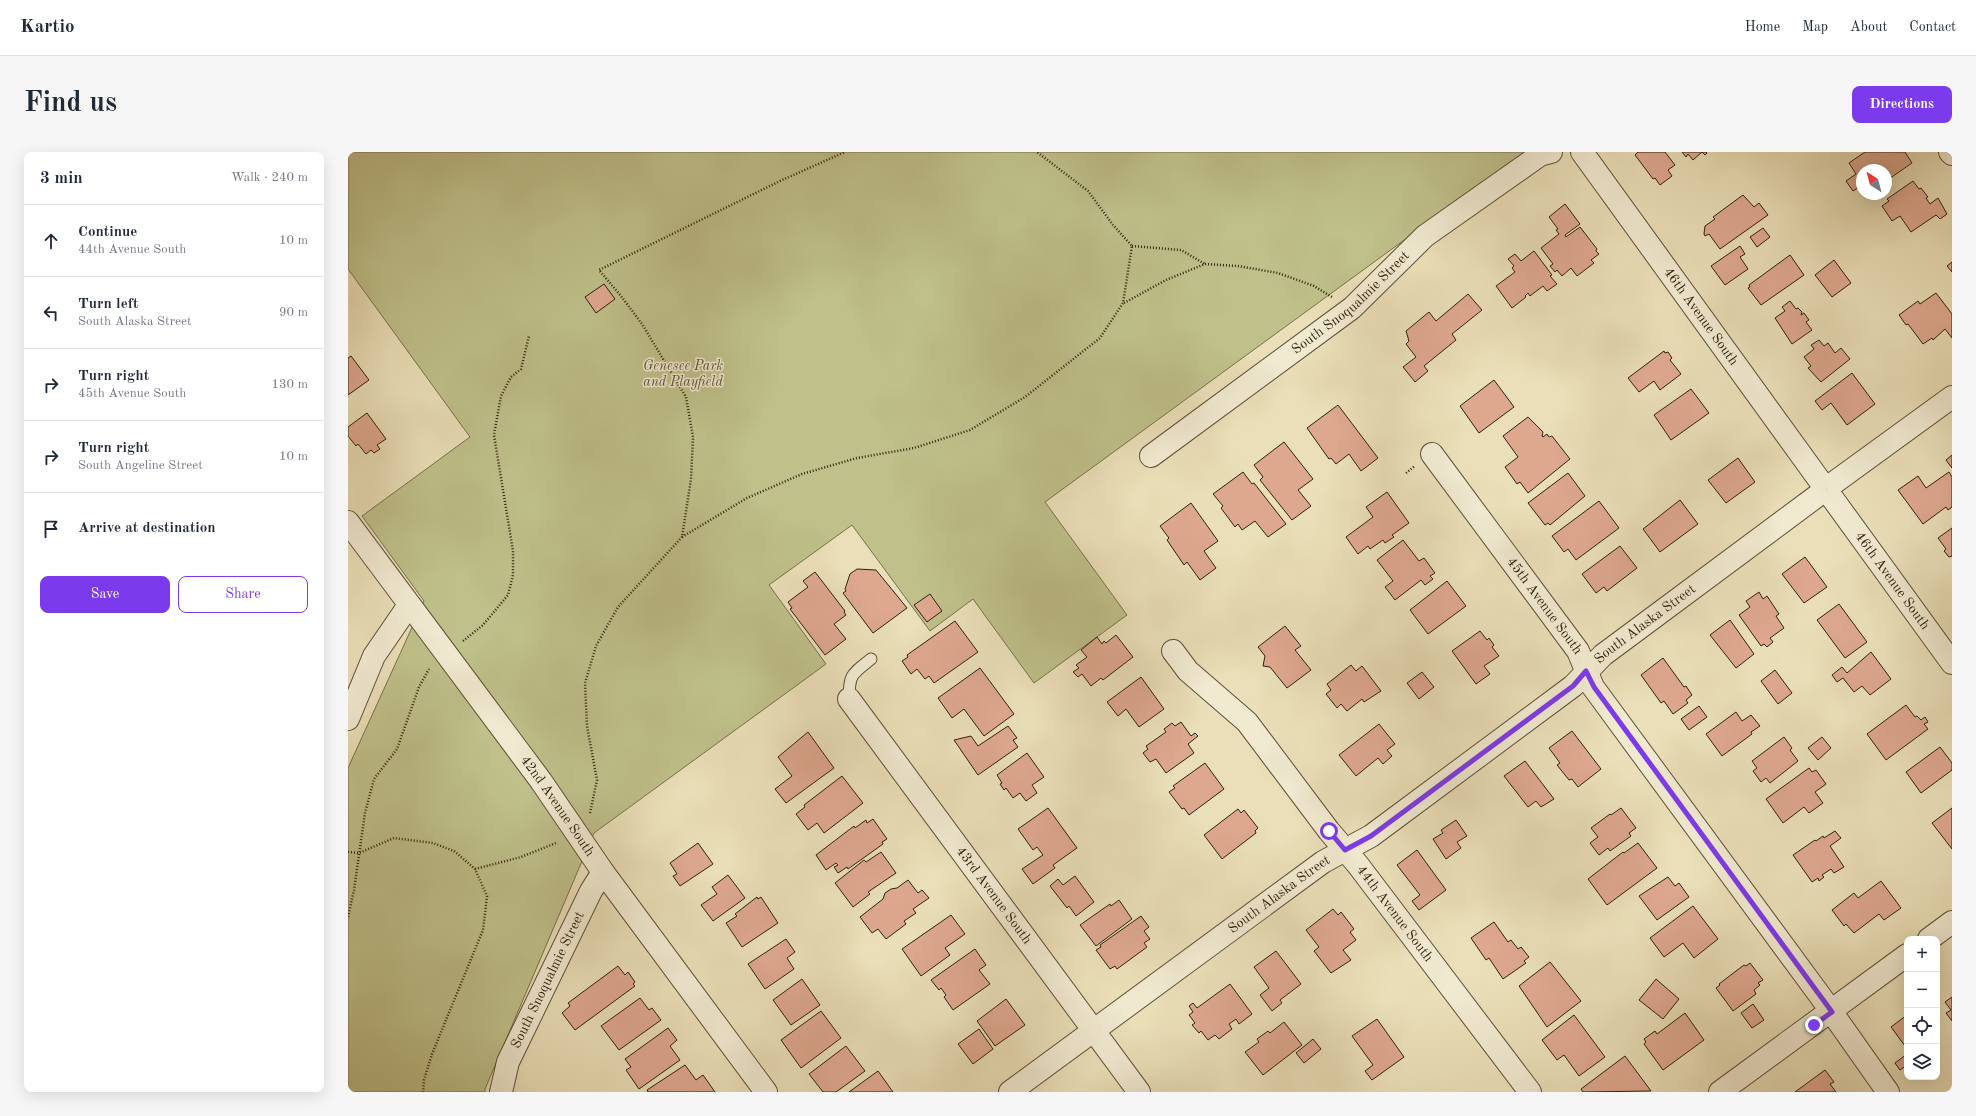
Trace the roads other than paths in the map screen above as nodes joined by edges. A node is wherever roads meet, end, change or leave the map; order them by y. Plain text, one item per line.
1 (1551, 152) edge
2 (1582, 152) edge
3 (1952, 397) edge
4 (1432, 454) dead end
5 (1152, 456) dead end
6 (1826, 490) junction
7 (348, 522) edge
8 (355, 545) edge
9 (409, 605) junction
10 (1173, 651) dead end
11 (871, 659) dead end
12 (1952, 663) edge
13 (1586, 671) junction
14 (849, 699) joint
15 (348, 719) edge
16 (1345, 850) junction
17 (603, 872) junction
18 (1952, 922) edge
19 (1933, 936) edge
20 (1904, 957) edge
21 (1832, 1012) junction
22 (1094, 1030) junction
23 (501, 1092) edge
24 (766, 1092) edge
25 (1010, 1092) edge
26 (1139, 1092) edge
27 (1530, 1092) edge
28 (1720, 1092) edge
29 (1888, 1092) edge

1 - 5 street, South Snoqualmie Street
2 - 6 street, 46th Avenue South
3 - 6 street, South Alaska Street
4 - 13 street, 45th Avenue South
6 - 12 street, 46th Avenue South
6 - 13 street, South Alaska Street
7 - 8 street, 42nd Avenue South
8 - 9 street, 42nd Avenue South
9 - 15 street
9 - 17 street, 42nd Avenue South
10 - 16 street, 44th Avenue South
11 - 14 lane
13 - 16 street, South Alaska Street
13 - 21 street, 45th Avenue South
14 - 22 street, 43rd Avenue South
16 - 22 street, South Alaska Street
16 - 27 street, 44th Avenue South
17 - 23 street, South Snoqualmie Street
17 - 24 street, 42nd Avenue South
18 - 19 street
20 - 21 street
21 - 28 street
21 - 29 street, 45th Avenue South
22 - 25 street, South Alaska Street
22 - 26 street, 43rd Avenue South

